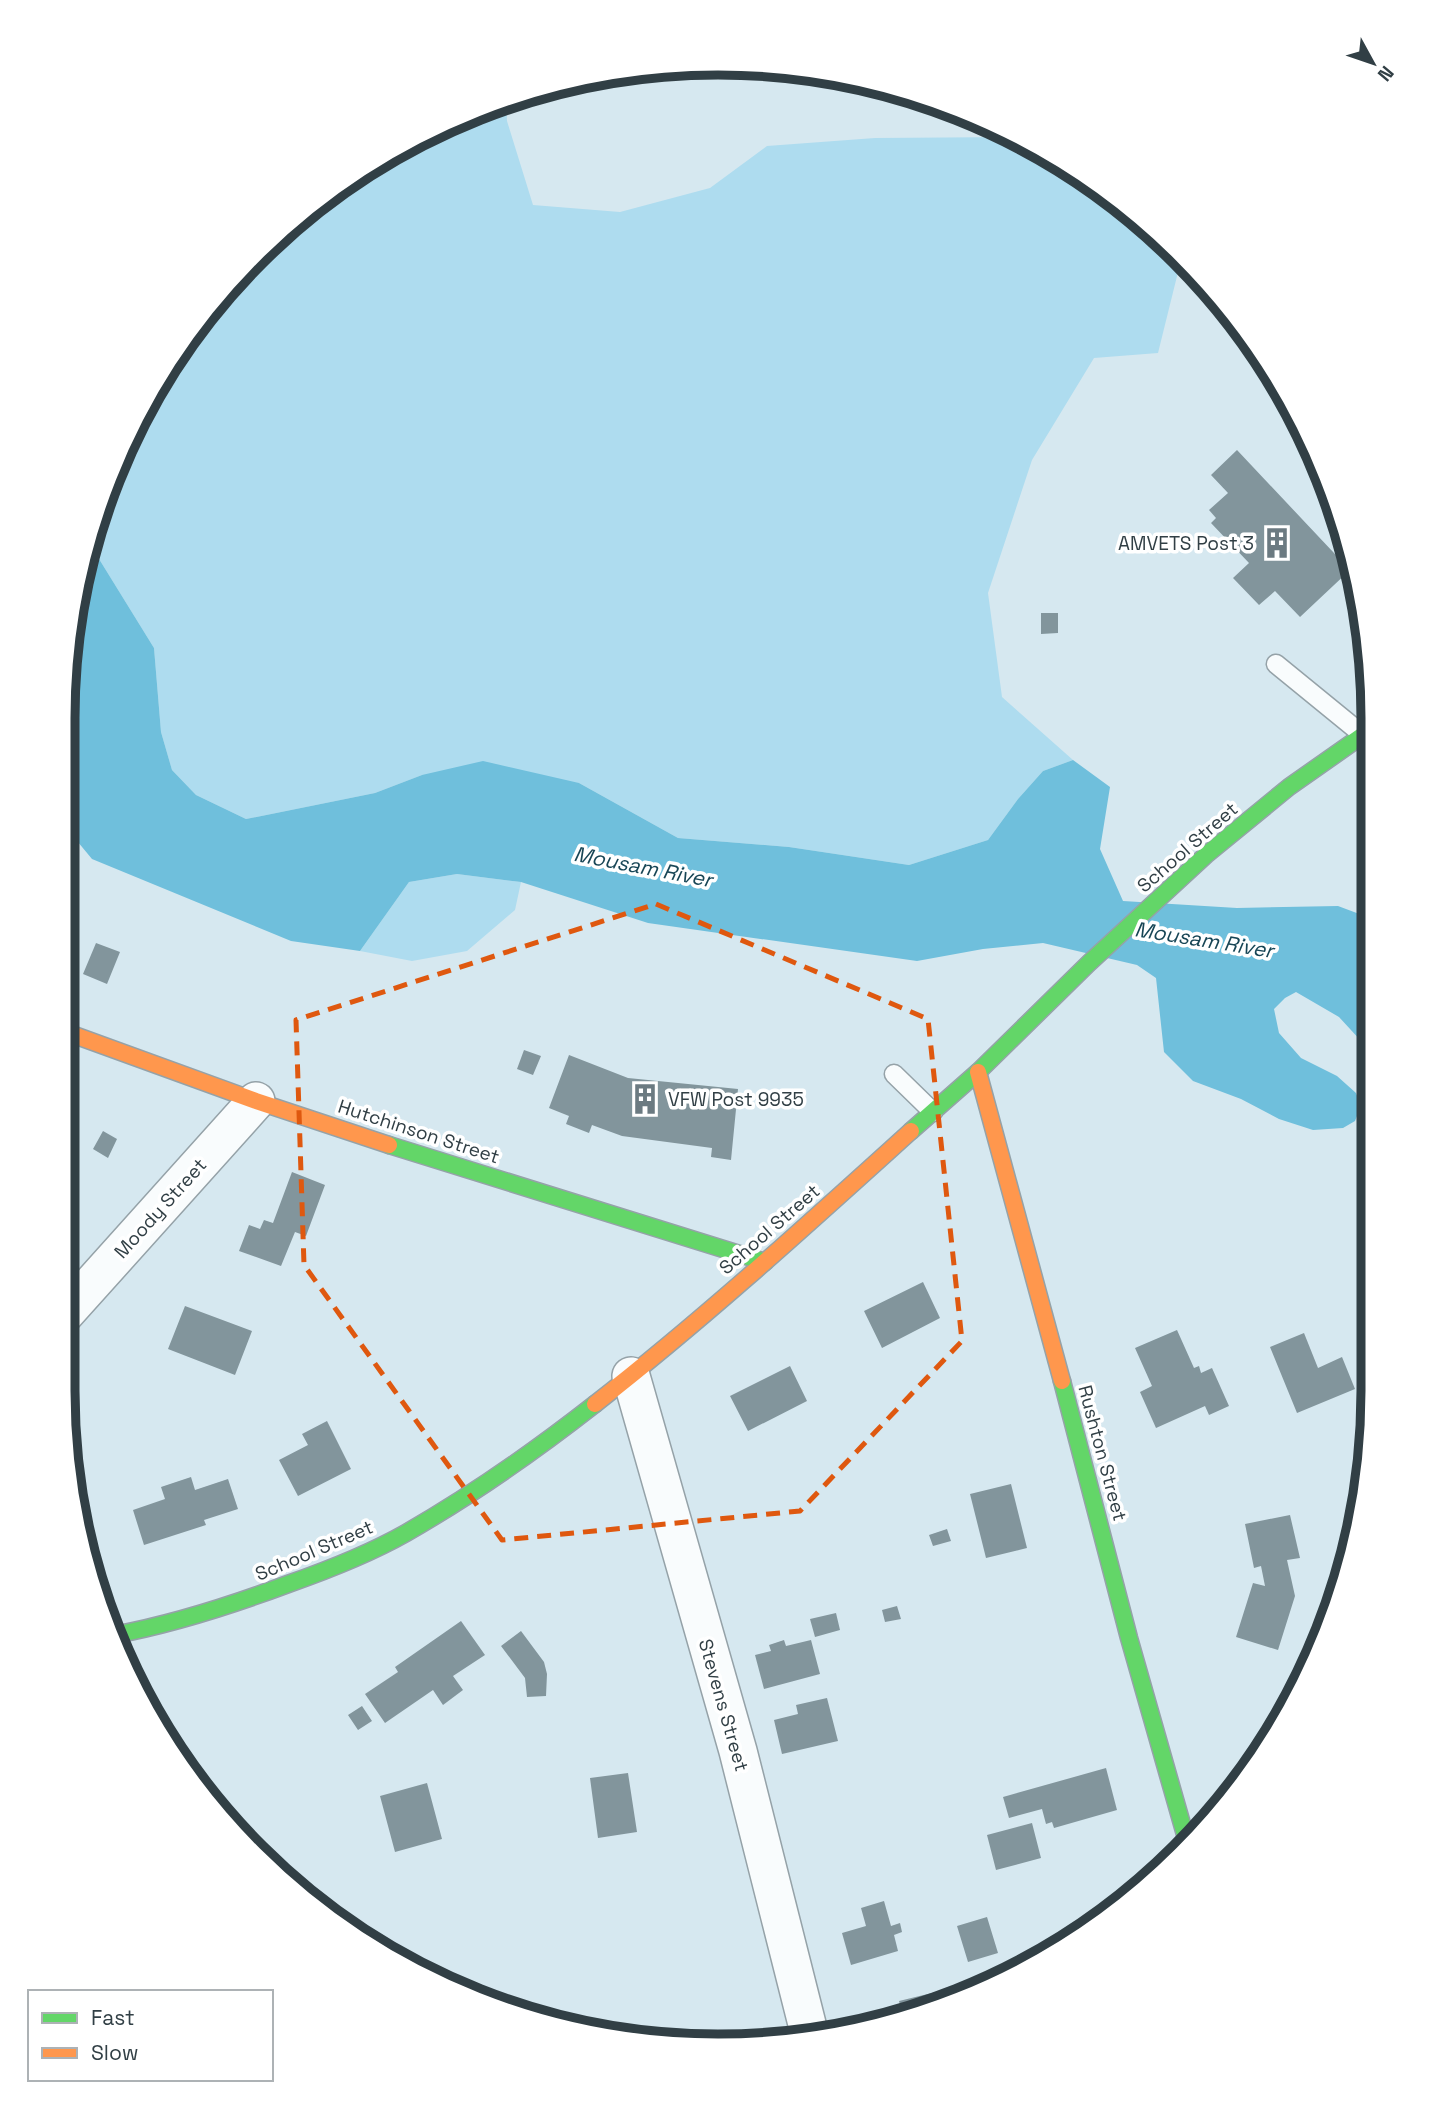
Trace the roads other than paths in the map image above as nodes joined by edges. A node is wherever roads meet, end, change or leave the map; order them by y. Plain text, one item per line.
1 (1276, 664) dead end
2 (1361, 727) edge
3 (1361, 737) edge
4 (75, 1035) edge
5 (978, 1072) junction
6 (894, 1074) dead end
7 (256, 1101) junction
8 (933, 1112) junction
9 (621, 1197) dead end
10 (615, 1215) junction
11 (765, 1262) junction
12 (75, 1303) edge
13 (631, 1376) junction
14 (123, 1633) edge
15 (1184, 1832) edge
16 (808, 2027) edge

1 - 2 lane
3 - 5 street, School Street
4 - 7 street, Hutchinson Street
5 - 8 street, School Street
5 - 15 street, Rushton Street
6 - 8 lane
7 - 10 street, Hutchinson Street
7 - 12 street, Moody Street
8 - 11 street, School Street
9 - 10 lane
10 - 11 street, Hutchinson Street
11 - 13 street, School Street
13 - 14 street, School Street
13 - 16 street, Stevens Street

